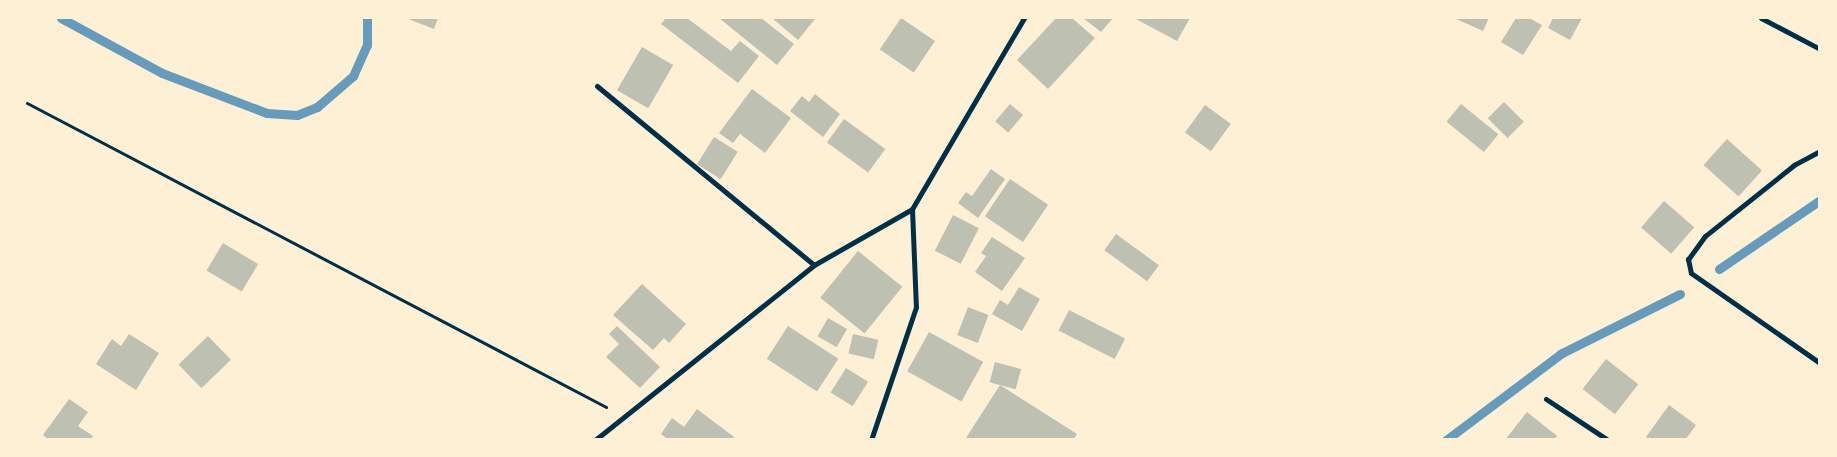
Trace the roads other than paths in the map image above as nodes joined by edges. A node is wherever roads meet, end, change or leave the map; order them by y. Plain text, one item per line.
1 (1024, 18) edge
2 (1761, 18) edge
3 (1820, 49) edge
4 (597, 86) dead end
5 (1820, 151) edge
6 (912, 209) junction
7 (814, 265) junction
8 (1820, 363) edge
9 (1546, 399) dead end
10 (595, 440) edge
11 (871, 440) edge
12 (1608, 440) edge

1 - 6 street
2 - 3 street
4 - 7 street
5 - 8 street
6 - 7 street
6 - 11 street
7 - 10 street
9 - 12 street

